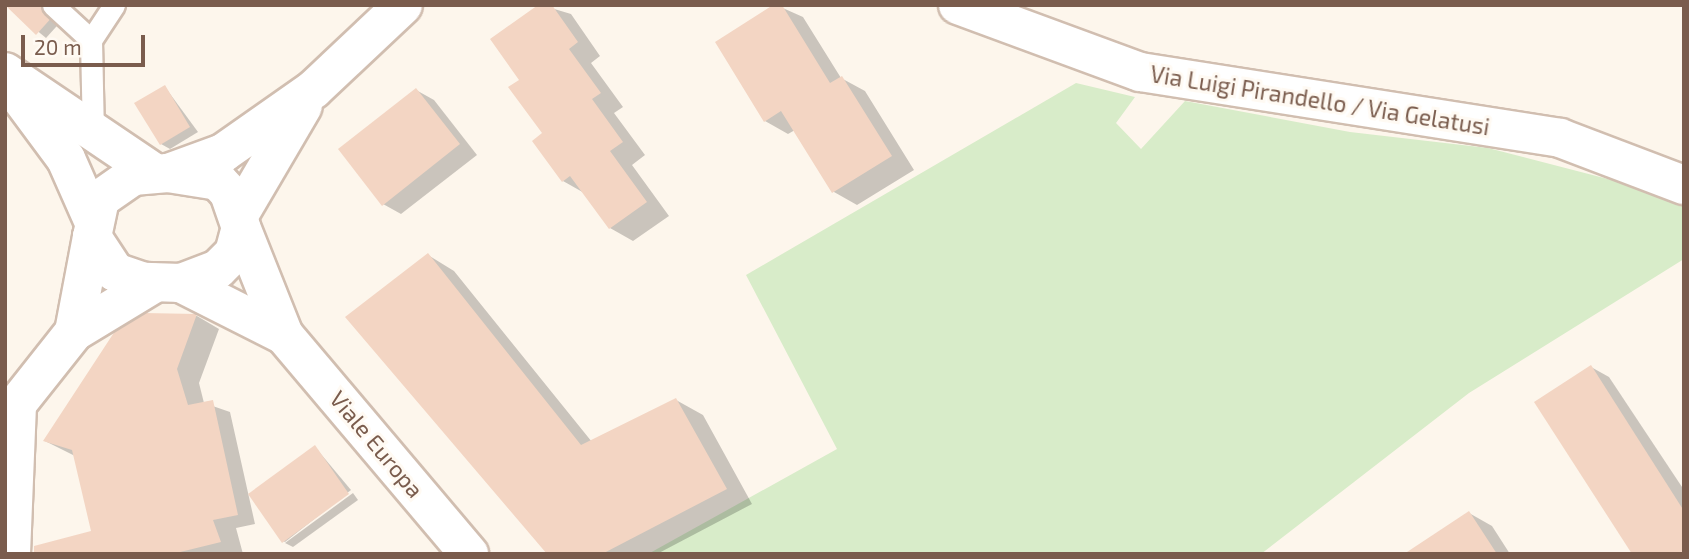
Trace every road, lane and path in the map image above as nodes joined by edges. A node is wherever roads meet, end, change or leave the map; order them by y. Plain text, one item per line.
1 (53, 5) edge
2 (114, 5) edge
3 (403, 5) edge
4 (958, 5) edge
5 (92, 40) junction
6 (5, 72) edge
7 (5, 78) edge
8 (314, 89) junction
9 (93, 134) junction
10 (161, 173) junction
11 (1684, 185) edge
12 (240, 221) junction
13 (92, 227) junction
14 (168, 283) junction
15 (74, 332) junction
16 (284, 335) junction
17 (11, 405) edge
18 (12, 554) edge
19 (469, 554) edge

1 - 5 lane
2 - 5 lane
3 - 8 street
4 - 11 street, Via Luigi Pirandello / Via Gelatusi
5 - 9 lane
6 - 9 street
7 - 13 street
8 - 10 street
8 - 12 street
9 - 10 street
10 - 12 street
10 - 13 street
12 - 14 street
12 - 16 street
13 - 14 street
13 - 15 street
14 - 15 street
14 - 16 street
15 - 17 street
16 - 19 street, Viale Europa
17 - 18 street

